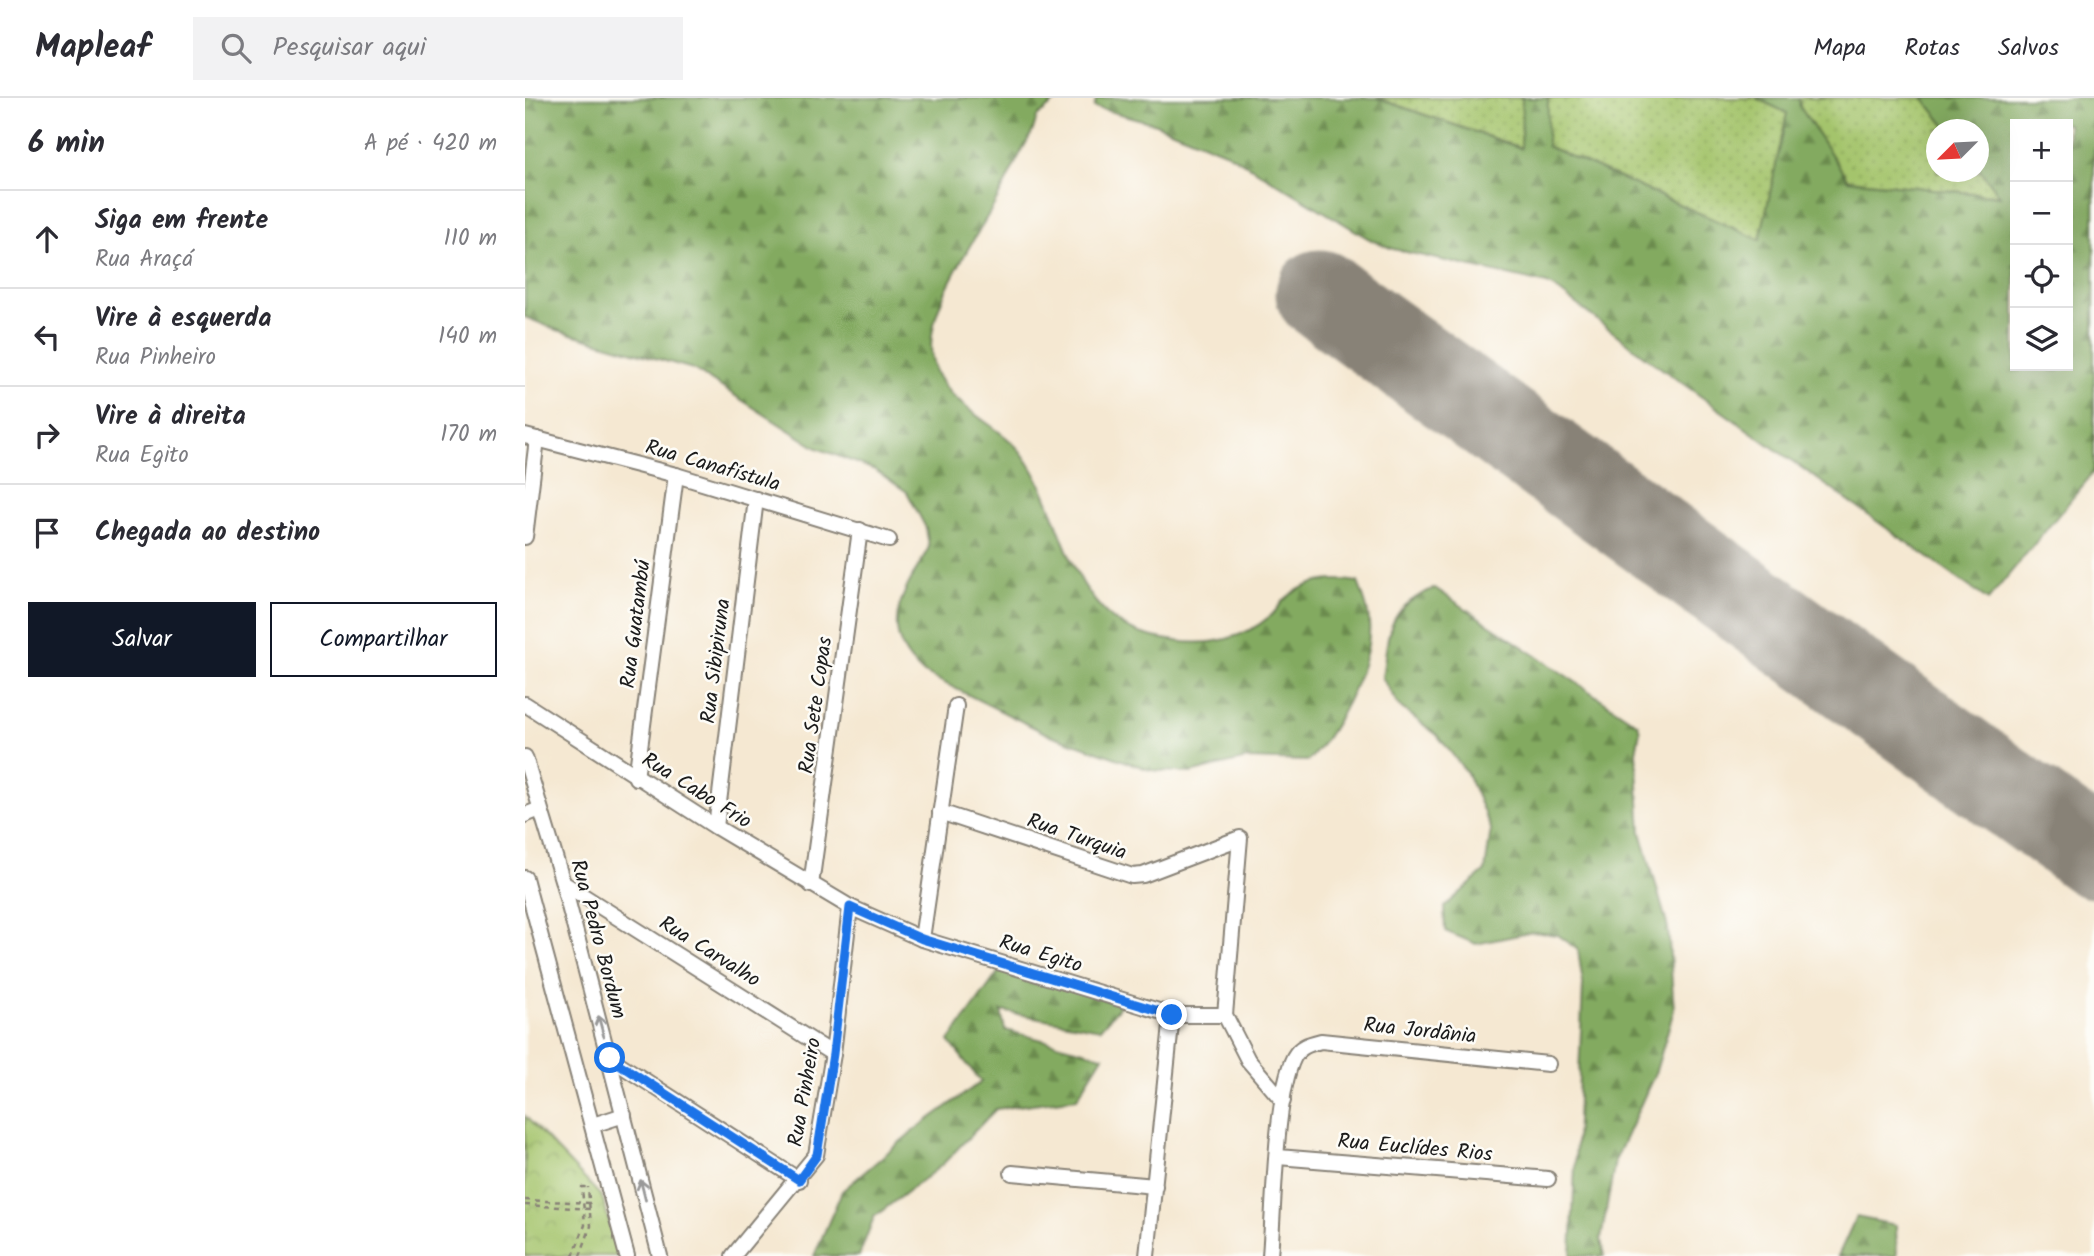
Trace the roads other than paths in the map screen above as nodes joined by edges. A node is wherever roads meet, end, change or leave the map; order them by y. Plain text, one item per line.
1 (531, 438) edge
2 (675, 475) junction
3 (756, 499) junction
4 (860, 530) junction
5 (525, 537) edge
6 (889, 540) dead end
7 (525, 704) edge
8 (956, 706) dead end
9 (525, 757) edge
10 (636, 778) junction
11 (540, 809) junction
12 (940, 811) junction
13 (525, 815) edge
14 (716, 827) junction
15 (525, 878) edge
16 (563, 883) junction
17 (811, 885) junction
18 (850, 907) junction
19 (922, 939) junction
20 (1172, 1015) junction
21 (1225, 1015) junction
22 (833, 1054) junction
23 (610, 1058) junction
24 (1548, 1065) dead end
25 (1283, 1101) junction
26 (624, 1115) junction
27 (593, 1125) junction
28 (1278, 1157) junction
29 (1012, 1173) dead end
30 (1548, 1179) dead end
31 (799, 1180) junction
32 (1154, 1186) junction
33 (627, 1256) edge
34 (660, 1256) edge
35 (733, 1256) edge
36 (1147, 1256) edge
37 (1270, 1256) edge

1 - 2 street, Rua Canafístula
1 - 5 street
2 - 3 street, Rua Canafístula
2 - 10 street, Rua Guatambú
3 - 4 street, Rua Canafístula
3 - 14 street, Rua Sibipiruna
4 - 6 street, Rua Canafístula
4 - 17 street, Rua Sete Copas
7 - 10 street, Rua Cabo Frio
8 - 12 street
9 - 11 street, Rua Pedro Bordum
10 - 14 street, Rua Cabo Frio
11 - 13 street
11 - 16 street, Rua Pedro Bordum
12 - 19 street
12 - 21 street, Rua Turquia
14 - 17 street, Rua Cabo Frio
15 - 27 street
16 - 22 street, Rua Carvalho
23 -> 16 street, Rua Pedro Bordum
17 - 18 street, Rua Cabo Frio
18 - 19 street, Rua Egito
18 - 22 street, Rua Pinheiro
19 - 20 street, Rua Egito
20 - 21 street, Rua Egito
20 - 32 street
21 - 25 street
22 - 31 street, Rua Pinheiro
23 - 26 street, Rua Pedro Bordum
23 - 31 street
24 - 25 street, Rua Jordânia
25 - 28 street
26 - 27 street
34 -> 26 street, Rua Pedro Bordum
27 - 33 street
28 - 30 street, Rua Euclídes Rios
28 - 37 street
29 - 32 street
31 - 35 street, Rua Pinheiro
32 - 36 street

